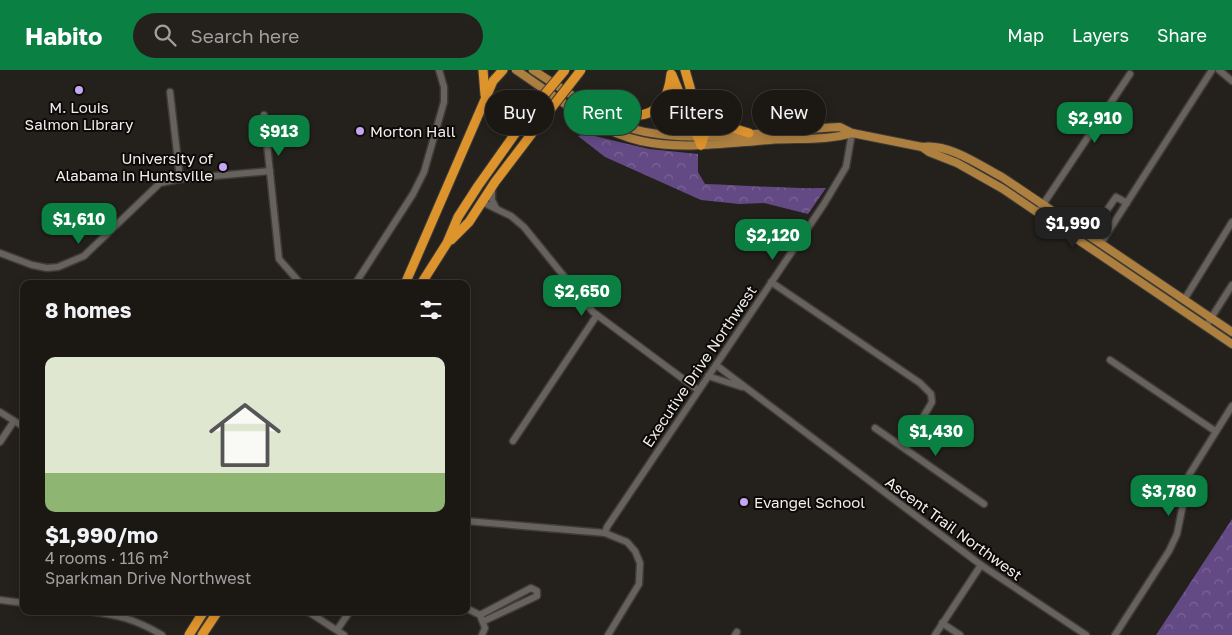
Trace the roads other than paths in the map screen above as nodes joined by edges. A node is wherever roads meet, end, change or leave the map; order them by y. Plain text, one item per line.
1 (438, 70) edge
2 (483, 70) edge
3 (503, 70) edge
4 (516, 70) edge
5 (533, 70) edge
6 (565, 70) edge
7 (582, 70) edge
8 (685, 70) edge
9 (1213, 70) edge
10 (1220, 70) edge
11 (671, 72) edge
12 (1130, 74) dead end
13 (1229, 79) edge
14 (489, 90) edge
15 (564, 90) edge
16 (691, 90) edge
17 (170, 92) dead end
18 (485, 100) joint
19 (264, 115) dead end
20 (641, 115) edge
21 (641, 131) edge
22 (742, 131) edge
23 (749, 133) junction
24 (852, 133) junction
25 (700, 136) junction
26 (509, 140) junction
27 (701, 145) junction
28 (922, 146) junction
29 (270, 171) junction
30 (180, 179) junction
31 (493, 185) junction
32 (482, 202) junction
33 (1043, 203) junction
34 (1127, 203) junction
35 (496, 208) junction
36 (1038, 212) junction
37 (1232, 222) edge
38 (1089, 236) junction
39 (447, 243) junction
40 (1101, 243) junction
41 (0, 253) edge
42 (297, 280) edge
43 (358, 280) edge
44 (408, 280) edge
45 (424, 280) edge
46 (771, 282) junction
47 (1232, 285) edge
48 (1184, 300) junction
49 (596, 315) junction
50 (1211, 318) junction
51 (1206, 326) junction
52 (1232, 332) edge
53 (1232, 344) edge
54 (1110, 360) dead end
55 (716, 365) junction
56 (708, 376) junction
57 (746, 388) junction
58 (698, 390) junction
59 (1232, 406) edge
60 (0, 412) edge
61 (14, 421) junction
62 (20, 425) edge
63 (875, 428) dead end
64 (1215, 431) junction
65 (512, 441) dead end
66 (0, 442) edge
67 (905, 448) junction
68 (984, 504) dead end
69 (470, 521) edge
70 (605, 533) junction
71 (981, 564) junction
72 (0, 600) edge
73 (20, 602) edge
74 (470, 609) edge
75 (120, 615) edge
76 (202, 615) edge
77 (215, 615) edge
78 (313, 615) edge
79 (347, 615) edge
80 (480, 615) junction
81 (484, 622) junction
82 (942, 623) junction
83 (337, 630) junction
84 (611, 634) edge
85 (162, 635) edge
86 (189, 635) edge
87 (202, 635) edge
88 (344, 635) edge
89 (482, 635) edge
90 (935, 635) edge
91 (960, 635) edge
92 (1086, 635) edge
93 (1115, 635) edge

1 - 43 street
2 - 18 highway
3 - 14 highway
4 - 27 main road
5 - 15 main road
6 - 26 highway, bridge
7 - 31 highway, bridge
8 - 16 highway
9 - 13 street
9 - 34 street
10 - 13 street
11 - 20 highway
11 - 25 highway
12 - 33 street
17 - 30 street
18 - 44 highway
19 - 29 street
21 - 25 main road
22 - 23 highway
23 - 24 main road
23 - 25 main road
24 - 27 main road
24 - 28 main road
24 - 46 street, Executive Drive Northwest
25 - 27 highway
26 - 32 highway
26 - 39 highway
28 - 33 main road
28 - 36 main road
29 - 30 street
29 - 42 street
30 - 41 street
31 - 32 highway
31 - 35 street
32 - 35 street
32 - 39 highway
33 - 36 street
33 - 38 main road
34 - 38 street
34 - 40 street
35 - 49 street
36 - 51 main road
37 - 48 street
38 - 40 main road
39 - 45 highway
40 - 48 main road
46 - 55 street, Executive Drive Northwest
46 - 67 street
47 - 50 street
48 - 50 main road
49 - 58 street
49 - 65 street
50 - 51 street
50 - 52 main road
51 - 53 main road
54 - 64 street
55 - 56 street, Executive Drive Northwest
55 - 57 street, Ascent Trail Northwest
56 - 57 street
56 - 58 street, Executive Drive Northwest
57 - 71 street, Ascent Trail Northwest
58 - 70 street, Executive Drive Northwest
59 - 64 street
60 - 61 street
61 - 62 street
61 - 66 street
63 - 67 street
64 - 93 street
67 - 68 street
69 - 70 street
70 - 84 street
71 - 82 street
71 - 92 street, Ascent Trail Northwest
72 - 73 street
74 - 80 street
75 - 85 street
76 - 86 highway
77 - 87 highway
78 - 83 street
79 - 83 street
80 - 81 street
80 - 81 street
81 - 89 street
82 - 90 street
82 - 91 street
83 - 88 street

